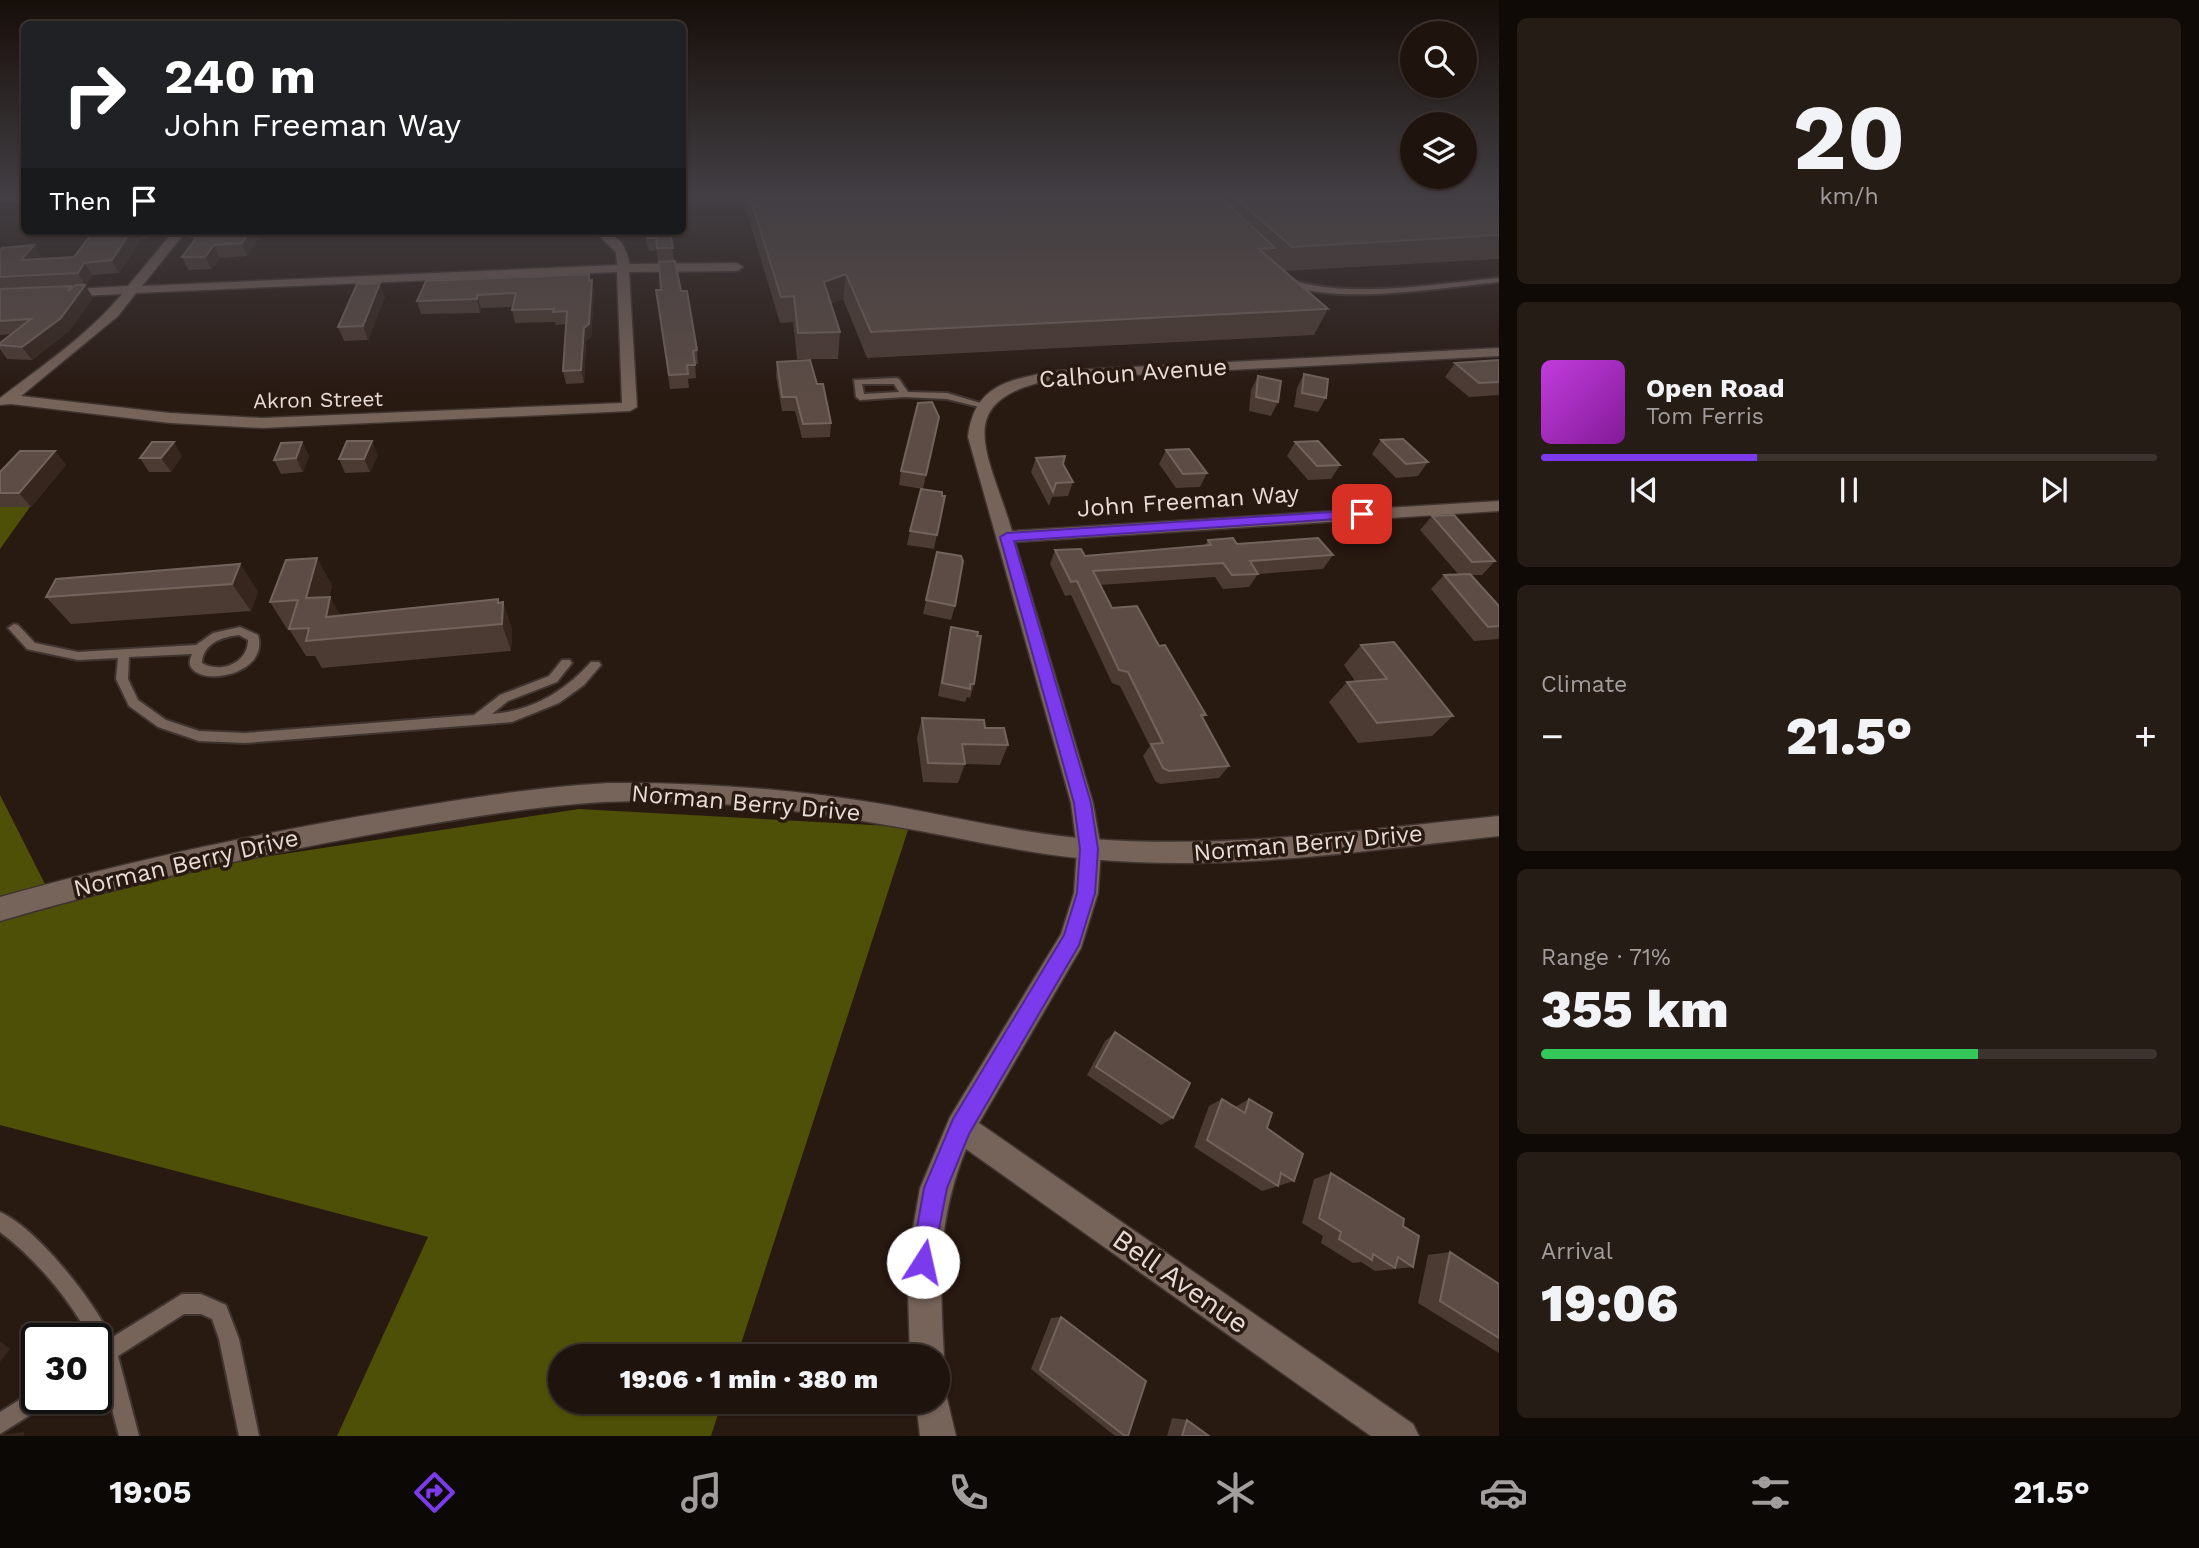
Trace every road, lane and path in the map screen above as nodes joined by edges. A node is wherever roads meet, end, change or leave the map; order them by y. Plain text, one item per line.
1 (154, 264) edge
2 (624, 264) edge
3 (737, 267) dead end
4 (625, 268) junction
5 (1283, 278) edge
6 (1499, 281) edge
7 (134, 289) junction
8 (41, 293) edge
9 (1499, 352) edge
10 (905, 394) junction
11 (4, 402) edge
12 (983, 405) junction
13 (1499, 506) edge
14 (1007, 537) junction
15 (14, 628) dead end
16 (199, 649) junction
17 (124, 653) junction
18 (566, 663) dead end
19 (595, 665) dead end
20 (479, 717) junction
21 (1499, 826) edge
22 (1089, 849) junction
23 (0, 909) edge
24 (960, 1127) junction
25 (0, 1221) edge
26 (92, 1323) edge
27 (926, 1344) edge
28 (112, 1349) edge
29 (112, 1387) edge
30 (21, 1410) edge
31 (935, 1414) edge
32 (0, 1424) edge
33 (129, 1436) edge
34 (249, 1436) edge
35 (938, 1436) edge
36 (1401, 1436) edge

1 - 7 street
2 - 4 street
3 - 4 street
4 - 7 street
4 - 11 street, Akron Street
5 - 6 lane
7 - 8 street
7 - 11 street
9 - 12 street, Calhoun Avenue
10 - 10 lane
10 - 12 lane
12 - 14 street
13 - 14 street, John Freeman Way
14 - 22 street
15 - 17 lane
16 - 16 lane
16 - 17 lane
17 - 20 lane
18 - 20 lane
19 - 20 lane
21 - 22 street, Norman Berry Drive
22 - 23 street, Norman Berry Drive
22 - 24 street
24 - 27 street
24 - 36 street, Bell Avenue
25 - 26 lane
28 - 34 lane
29 - 33 lane
30 - 32 lane
31 - 35 street

